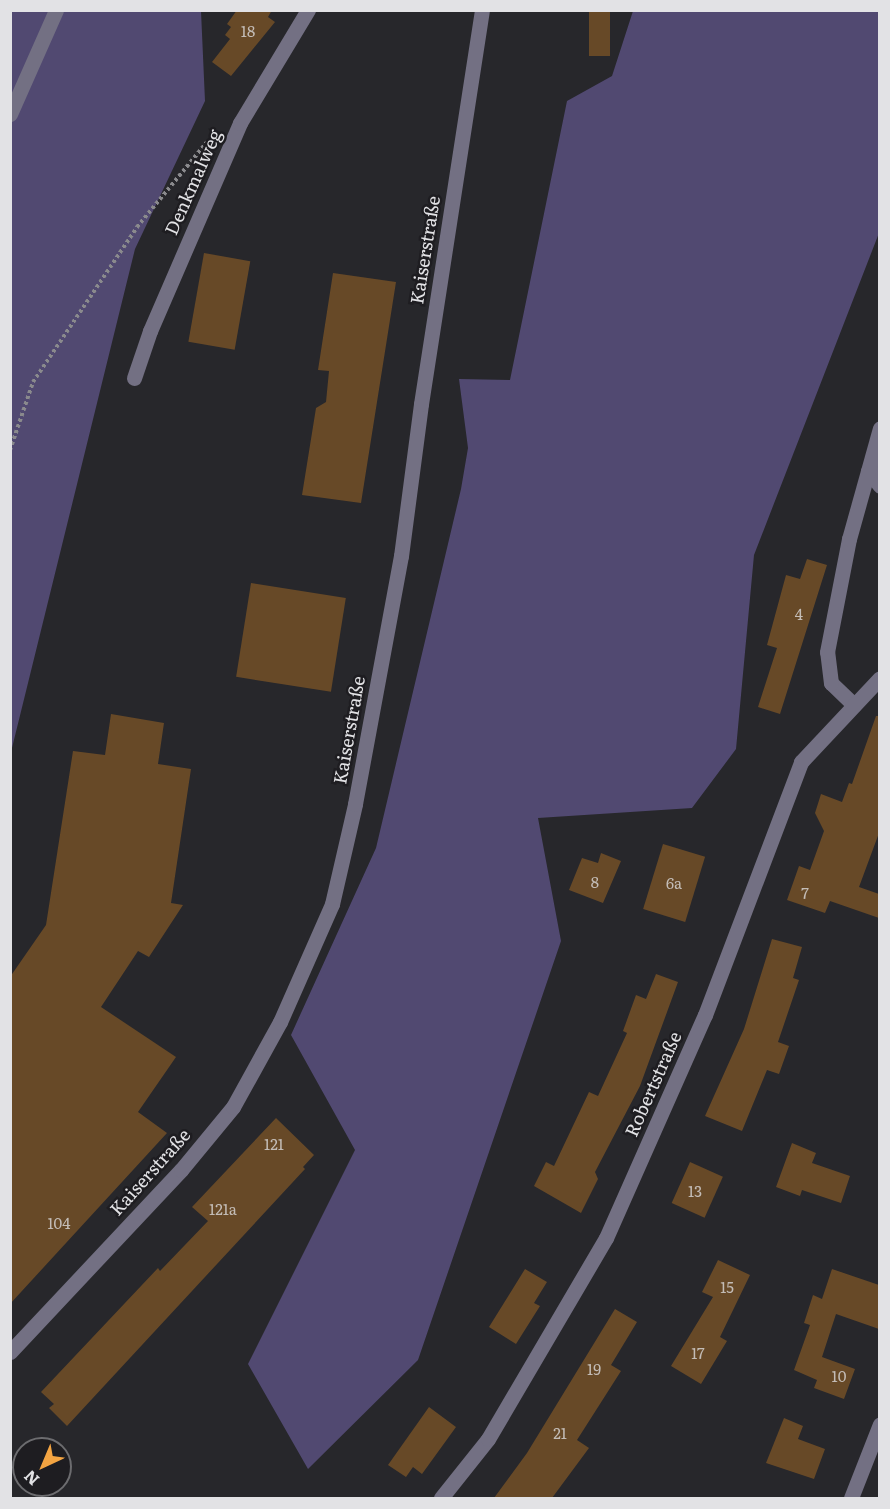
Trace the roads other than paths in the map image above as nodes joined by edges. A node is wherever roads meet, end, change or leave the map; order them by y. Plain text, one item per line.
1 (57, 10) edge
2 (308, 10) edge
3 (482, 10) edge
4 (10, 114) edge
5 (134, 378) dead end
6 (879, 428) edge
7 (874, 467) edge
8 (879, 486) edge
9 (879, 678) edge
10 (854, 705) junction
11 (10, 1352) edge
12 (879, 1425) edge
13 (441, 1498) edge
14 (852, 1498) edge

1 - 4 street
2 - 5 street, Denkmalweg
3 - 11 street, Kaiserstraße
6 - 7 street
7 - 8 street
7 - 10 street
9 - 10 street, Robertstraße
10 - 13 street, Robertstraße
12 - 14 street

